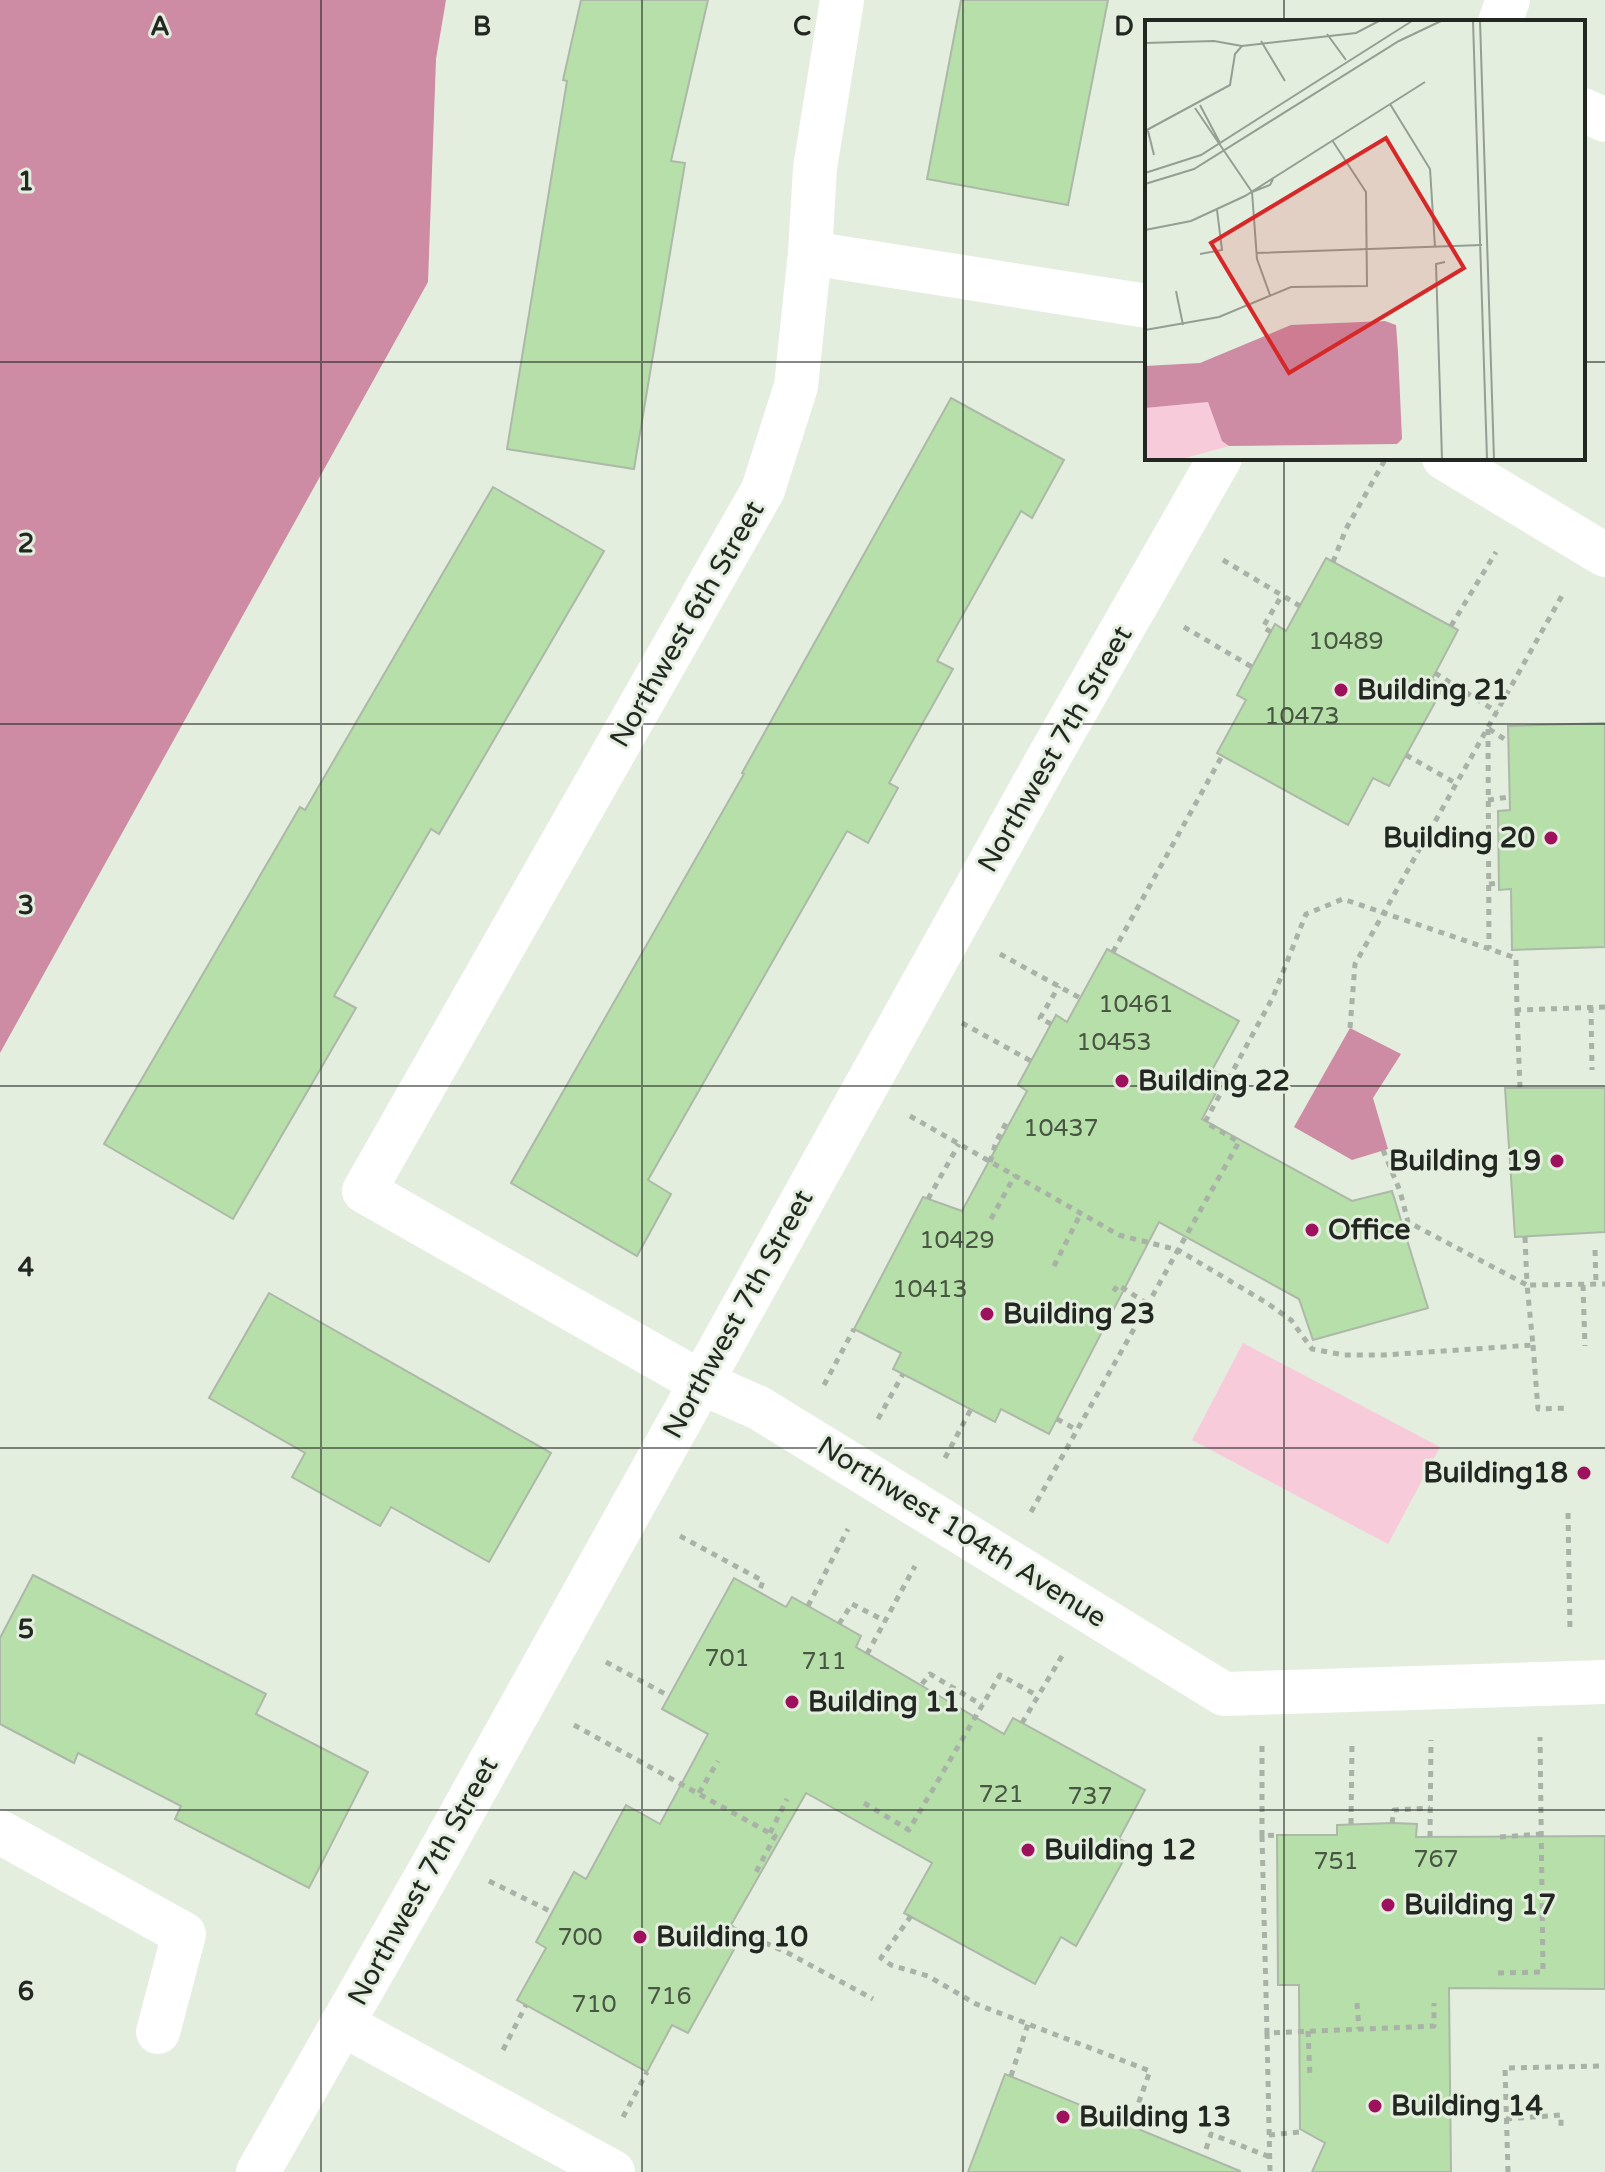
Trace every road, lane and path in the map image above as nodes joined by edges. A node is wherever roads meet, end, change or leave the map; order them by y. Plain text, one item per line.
1 (842, 0) edge
2 (1508, 0) edge
3 (1501, 20) edge
4 (1585, 111) edge
5 (1605, 120) edge
6 (810, 253) junction
7 (1145, 306) edge
8 (1219, 460) edge
9 (1385, 460) edge
10 (1447, 460) edge
11 (1523, 506) junction
12 (1178, 532) junction
13 (1597, 550) edge
14 (1333, 562) dead end
15 (1282, 595) junction
16 (1139, 601) junction
17 (1300, 606) dead end
18 (1451, 626) dead end
19 (1271, 632) dead end
20 (1252, 667) dead end
21 (1435, 673) dead end
22 (1497, 712) junction
23 (1488, 728) junction
24 (1509, 742) dead end
25 (1406, 755) dead end
26 (1222, 756) dead end
27 (1457, 784) junction
28 (1509, 797) dead end
29 (1488, 800) junction
30 (1499, 883) dead end
31 (1489, 884) junction
32 (1385, 914) junction
33 (953, 928) junction
34 (1489, 949) junction
35 (1113, 952) dead end
36 (1059, 986) junction
37 (915, 997) junction
38 (1080, 998) dead end
39 (1591, 1007) junction
40 (1605, 1007) edge
41 (1517, 1010) junction
42 (1051, 1024) dead end
43 (1350, 1028) dead end
44 (1031, 1061) dead end
45 (1592, 1070) dead end
46 (1520, 1088) dead end
47 (863, 1090) junction
48 (1010, 1123) dead end
49 (959, 1144) junction
50 (1383, 1150) dead end
51 (990, 1162) junction
52 (1015, 1175) junction
53 (364, 1191) joint
54 (928, 1199) dead end
55 (1081, 1213) junction
56 (991, 1219) dead end
57 (1525, 1237) dead end
58 (1178, 1250) junction
59 (1595, 1250) dead end
60 (1054, 1266) dead end
61 (1596, 1284) junction
62 (1605, 1284) edge
63 (1527, 1285) junction
64 (1583, 1285) junction
65 (1111, 1295) dead end
66 (1148, 1304) junction
67 (1533, 1345) junction
68 (1585, 1346) dead end
69 (700, 1382) junction
70 (1569, 1408) dead end
71 (1057, 1419) dead end
72 (1077, 1430) junction
73 (875, 1479) junction
74 (631, 1506) junction
75 (1568, 1513) dead end
76 (940, 1519) junction
77 (1004, 1559) junction
78 (759, 1592) dead end
79 (808, 1606) dead end
80 (1089, 1610) junction
81 (885, 1621) junction
82 (839, 1624) dead end
83 (559, 1637) junction
84 (867, 1654) dead end
85 (1572, 1683) edge
86 (922, 1684) dead end
87 (1431, 1687) junction
88 (1353, 1691) junction
89 (1262, 1693) junction
90 (669, 1696) dead end
91 (1038, 1696) junction
92 (526, 1698) junction
93 (982, 1705) junction
94 (1022, 1723) dead end
95 (718, 1761) dead end
96 (699, 1793) junction
97 (787, 1799) dead end
98 (864, 1803) dead end
99 (1430, 1808) junction
100 (1392, 1823) dead end
101 (1351, 1824) dead end
102 (0, 1832) edge
103 (770, 1833) junction
104 (1541, 1834) junction
105 (1277, 1835) dead end
106 (1262, 1836) junction
107 (1430, 1837) dead end
108 (1500, 1837) dead end
109 (438, 1856) junction
110 (754, 1876) dead end
111 (552, 1912) dead end
112 (911, 1916) dead end
113 (743, 1933) dead end
114 (1498, 1973) dead end
115 (873, 1999) dead end
116 (1357, 2003) dead end
117 (1434, 2003) dead end
118 (342, 2024) junction
119 (1028, 2024) junction
120 (1359, 2029) junction
121 (1308, 2031) junction
122 (158, 2032) dead end
123 (1267, 2033) junction
124 (1605, 2066) edge
125 (1011, 2076) dead end
126 (1310, 2079) dead end
127 (1136, 2110) dead end
128 (1506, 2119) junction
129 (1561, 2131) dead end
130 (1300, 2132) dead end
131 (1269, 2135) junction
132 (1206, 2149) dead end
133 (1270, 2157) junction
134 (258, 2172) edge
135 (613, 2172) edge
136 (1270, 2172) edge
137 (1508, 2172) edge

1 - 6 street, Northwest 6th Street
2 - 3 street
4 - 5 street
6 - 7 street
6 - 53 street, Northwest 6th Street
8 - 12 street, Northwest 7th Street
9 - 14 path
10 - 11 street
11 - 13 street
11 - 18 path
12 - 15 path
12 - 16 street, Northwest 7th Street
13 - 22 path
15 - 17 path
15 - 19 path
16 - 20 path
16 - 33 street, Northwest 7th Street
21 - 22 path
22 - 23 path
23 - 24 path
23 - 27 path
23 - 29 path
25 - 27 path
26 - 35 path
27 - 32 path
28 - 29 path
29 - 31 path
30 - 31 path
31 - 34 path
32 - 34 path
32 - 43 path
32 - 58 path
33 - 36 path
33 - 37 street, Northwest 7th Street
34 - 41 path
36 - 38 path
36 - 42 path
37 - 44 path
37 - 47 street, Northwest 7th Street
39 - 40 path
39 - 41 path
39 - 45 path
41 - 46 path
47 - 49 path
47 - 69 street, Northwest 7th Street
48 - 51 path
49 - 51 path
49 - 54 path
50 - 63 path
51 - 52 path
52 - 55 path
52 - 56 path
53 - 69 street, Northwest 104th Avenue
55 - 58 path
55 - 60 path
57 - 63 path
58 - 66 path
58 - 67 path
59 - 61 path
61 - 62 path
61 - 64 path
63 - 64 path
63 - 67 path
64 - 68 path
65 - 66 path
66 - 72 path
67 - 70 path
69 - 73 street, Northwest 104th Avenue
69 - 74 street, Northwest 7th Street
71 - 72 path
72 - 77 path
73 - 76 street, Northwest 104th Avenue
73 - 79 path
74 - 78 path
74 - 83 street, Northwest 7th Street
75 - 85 path
76 - 77 street, Northwest 104th Avenue
76 - 81 path
77 - 80 street, Northwest 104th Avenue
80 - 89 street, Northwest 104th Avenue
80 - 91 path
81 - 82 path
81 - 84 path
83 - 90 path
83 - 92 street, Northwest 7th Street
85 - 87 street, Northwest 104th Avenue
85 - 104 path
86 - 93 path
87 - 88 street, Northwest 104th Avenue
87 - 99 path
88 - 89 street, Northwest 104th Avenue
88 - 101 path
89 - 106 path
91 - 93 path
91 - 94 path
92 - 96 path
92 - 109 street, Northwest 7th Street
93 - 98 path
95 - 96 path
96 - 103 path
97 - 103 path
99 - 100 path
99 - 107 path
102 - 122 street
103 - 110 path
104 - 108 path
104 - 114 path
105 - 106 path
106 - 123 path
109 - 111 path
109 - 118 street, Northwest 7th Street
112 - 119 path
113 - 115 path
116 - 120 path
117 - 120 path
118 - 134 street, Northwest 7th Street
118 - 135 street
119 - 125 path
119 - 127 path
120 - 121 path
121 - 123 path
121 - 126 path
123 - 131 path
124 - 128 path
128 - 129 path
128 - 137 path
130 - 131 path
131 - 133 path
132 - 133 path
133 - 136 path

